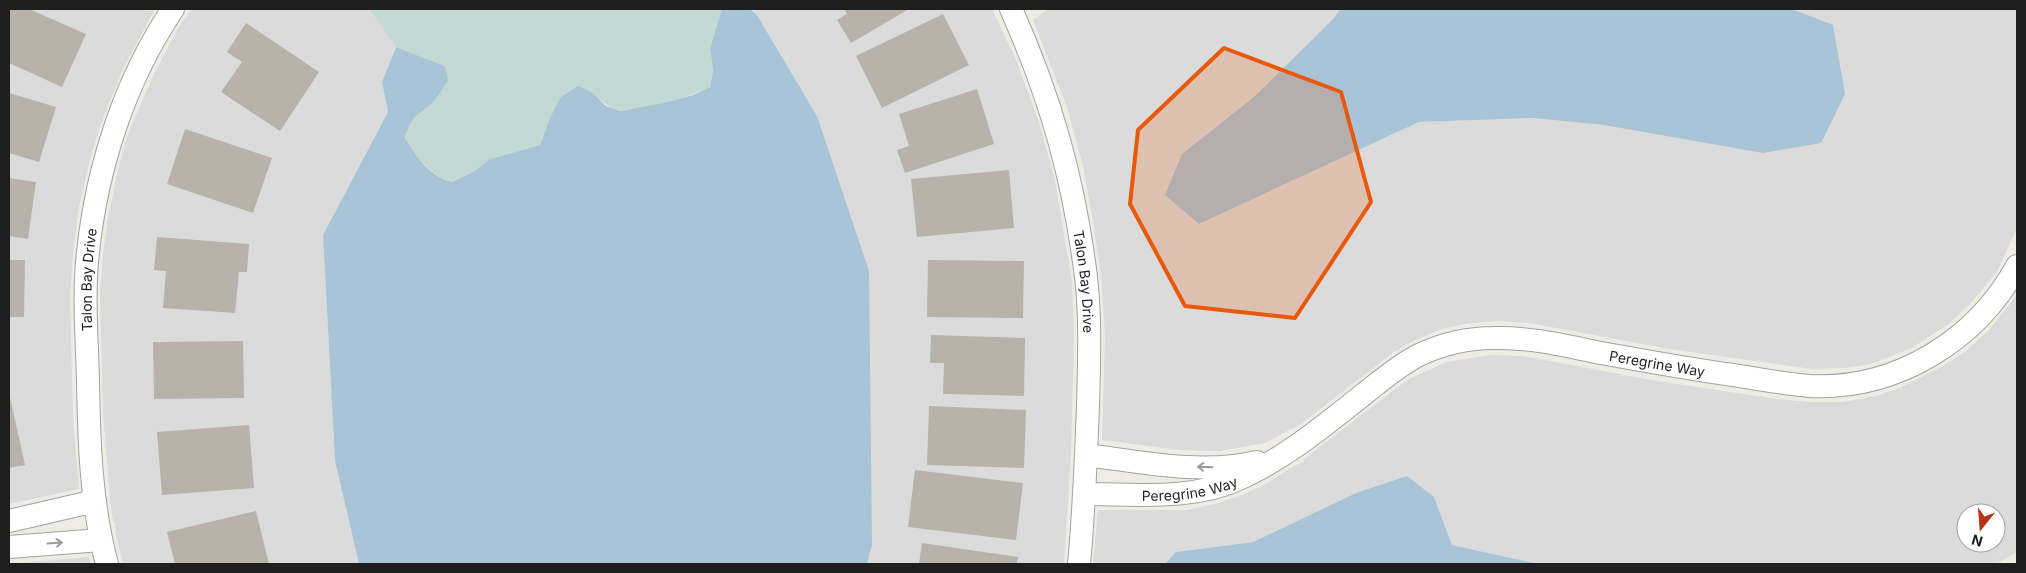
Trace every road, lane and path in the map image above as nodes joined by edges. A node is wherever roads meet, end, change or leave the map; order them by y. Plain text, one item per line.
1 (173, 9) edge
2 (1016, 11) edge
3 (2017, 266) edge
4 (1286, 452) junction
5 (1086, 455) junction
6 (1084, 494) junction
7 (95, 501) junction
8 (9, 521) edge
9 (100, 540) junction
10 (9, 547) edge
11 (107, 564) edge
12 (1079, 564) edge

1 - 7 street, Talon Bay Drive
2 - 5 street, Talon Bay Drive
3 - 4 street, Peregrine Way
4 -> 5 street, Peregrine Way
4 - 6 street, Peregrine Way
5 - 6 street, Talon Bay Drive
6 - 12 street, Talon Bay Drive
7 - 8 street
7 - 9 street, Talon Bay Drive
10 -> 9 street
9 - 11 street, Talon Bay Drive

